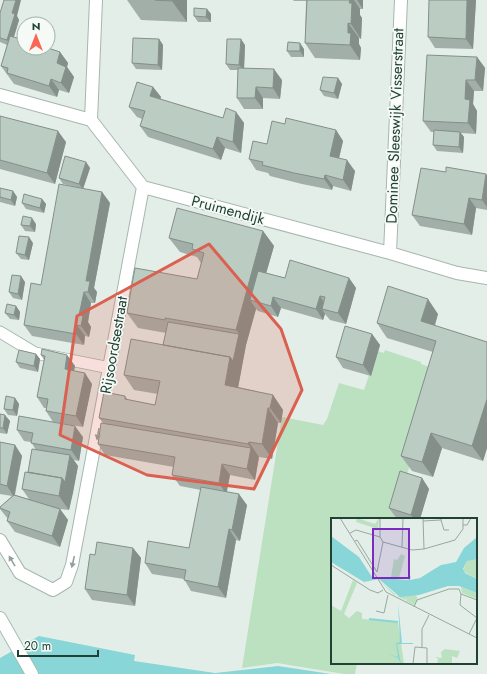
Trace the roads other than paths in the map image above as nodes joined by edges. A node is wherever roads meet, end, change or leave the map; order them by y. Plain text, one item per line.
1 (96, 0) edge
2 (401, 0) edge
3 (0, 95) edge
4 (92, 120) junction
5 (143, 187) junction
6 (390, 253) junction
7 (487, 278) edge
8 (0, 332) edge
9 (110, 368) junction
10 (0, 540) edge
11 (0, 618) edge
12 (32, 674) edge

1 - 4 street
2 - 6 street, Dominee Sleeswijk Visserstraat
3 - 4 street
4 - 5 street
5 - 6 street, Pruimendijk
5 - 9 street, Rijsoordsestraat
6 - 7 street, Pruimendijk
8 - 9 lane
9 -> 10 street, Rijsoordsestraat
11 - 12 street

